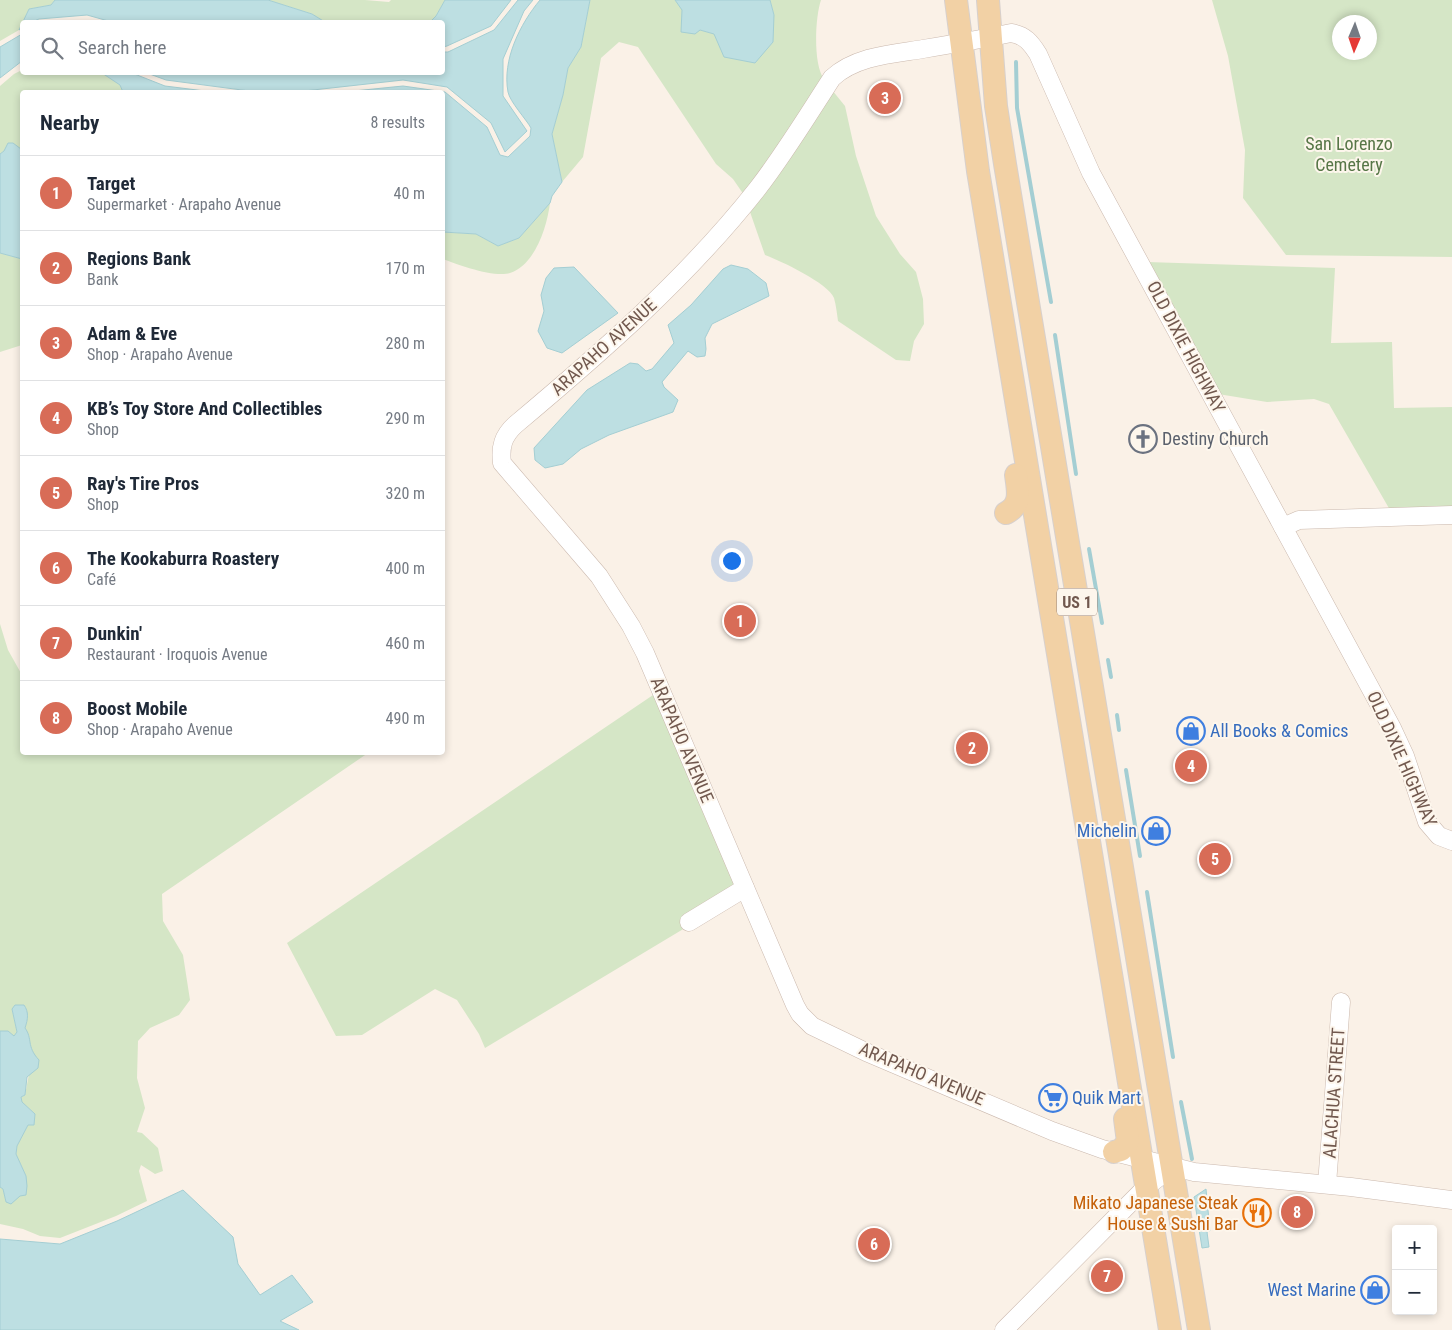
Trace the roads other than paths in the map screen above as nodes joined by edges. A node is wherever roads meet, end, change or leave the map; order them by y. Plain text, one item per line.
1 (956, 0) edge
2 (966, 0) edge
3 (988, 0) edge
4 (992, 37) junction
5 (961, 42) junction
6 (996, 284) junction
7 (1005, 339) junction
8 (1061, 508) junction
9 (1006, 513) dead end
10 (1033, 513) junction
11 (1452, 515) edge
12 (1283, 526) junction
13 (1050, 605) junction
14 (1094, 698) junction
15 (1102, 749) junction
16 (1452, 841) edge
17 (1096, 886) junction
18 (745, 888) junction
19 (689, 922) dead end
20 (1107, 952) junction
21 (1341, 1002) dead end
22 (1114, 1152) junction
23 (1142, 1160) junction
24 (1158, 1178) junction
25 (1327, 1184) junction
26 (1452, 1200) edge
27 (1155, 1238) junction
28 (1004, 1330) edge
29 (1170, 1330) edge
30 (1179, 1330) edge
31 (1198, 1330) edge

1 - 5 main road, US 1
2 - 4 main road
3 - 4 main road, US 1
4 - 5 street, OLD DIXIE HIGHWAY
4 - 8 main road, US 1
4 - 12 street, OLD DIXIE HIGHWAY
5 - 6 main road, US 1
5 - 18 street, ARAPAHO AVENUE
6 - 7 main road, US 1
6 - 9 main road
7 - 8 main road
7 - 10 main road, US 1
8 - 10 street
8 - 14 main road, US 1
10 - 13 main road, US 1
10 - 14 main road
11 - 12 street
12 - 16 street, OLD DIXIE HIGHWAY
13 - 15 main road
13 - 17 main road, US 1
14 - 15 main road, US 1
15 - 24 main road, US 1
17 - 20 main road, US 1
17 - 22 main road
18 - 19 street
18 - 22 street, ARAPAHO AVENUE
20 - 23 main road, US 1
20 - 24 main road
21 - 25 street, ALACHUA STREET
22 - 23 street, ARAPAHO AVENUE
23 - 24 main road, US 1
24 - 25 street
24 - 27 main road, US 1
24 - 28 street
24 - 31 main road, US 1
25 - 26 street
27 - 29 main road, US 1
27 - 30 main road

